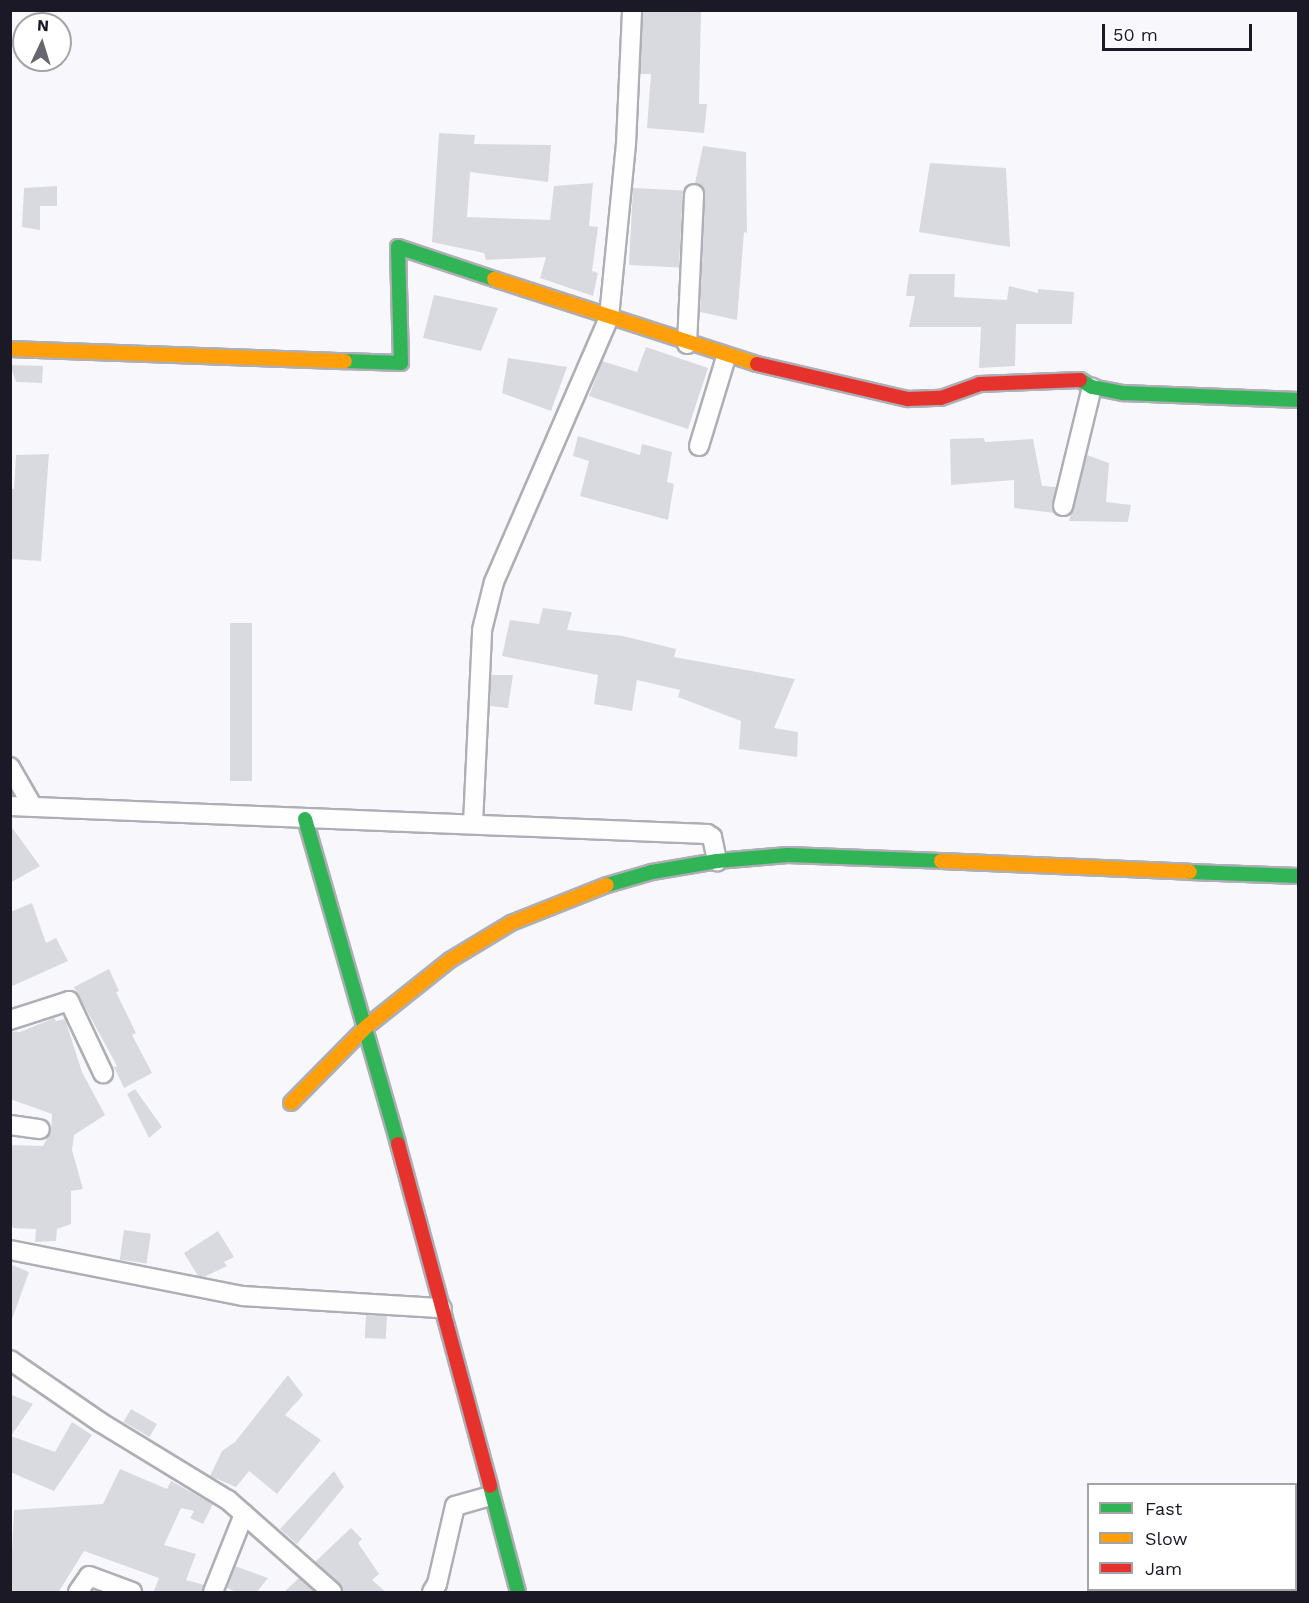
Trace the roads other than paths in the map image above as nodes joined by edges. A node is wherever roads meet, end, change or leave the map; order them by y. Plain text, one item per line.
1 (632, 10) edge
2 (694, 194) dead end
3 (609, 317) junction
4 (687, 344) junction
5 (10, 349) edge
6 (726, 357) junction
7 (1092, 387) junction
8 (1299, 400) edge
9 (699, 446) dead end
10 (1062, 506) dead end
11 (10, 767) edge
12 (10, 806) edge
13 (33, 807) junction
14 (305, 819) junction
15 (473, 824) junction
16 (717, 861) junction
17 (1299, 876) edge
18 (10, 1020) edge
19 (366, 1027) junction
20 (103, 1073) dead end
21 (291, 1103) dead end
22 (10, 1125) edge
23 (40, 1129) dead end
24 (10, 1250) edge
25 (442, 1308) junction
26 (10, 1360) edge
27 (491, 1496) junction
28 (244, 1514) junction
29 (78, 1593) edge
30 (132, 1593) edge
31 (213, 1593) edge
32 (332, 1593) edge
33 (432, 1593) edge
34 (518, 1593) edge

1 - 3 street
2 - 4 street
3 - 4 street
3 - 5 street
3 - 15 street
4 - 6 street
6 - 7 street
6 - 9 street
7 - 8 street
7 - 10 street
11 - 13 street
12 - 13 street
13 - 14 street
14 - 15 street
14 - 19 street
15 - 16 street
16 - 17 street
16 - 19 street
18 - 20 street
19 - 21 street
19 - 25 street
22 - 23 street
24 - 25 street
25 - 27 street
26 - 28 street
27 - 33 street
27 - 34 street
28 - 31 street
28 - 32 street
29 - 30 street

